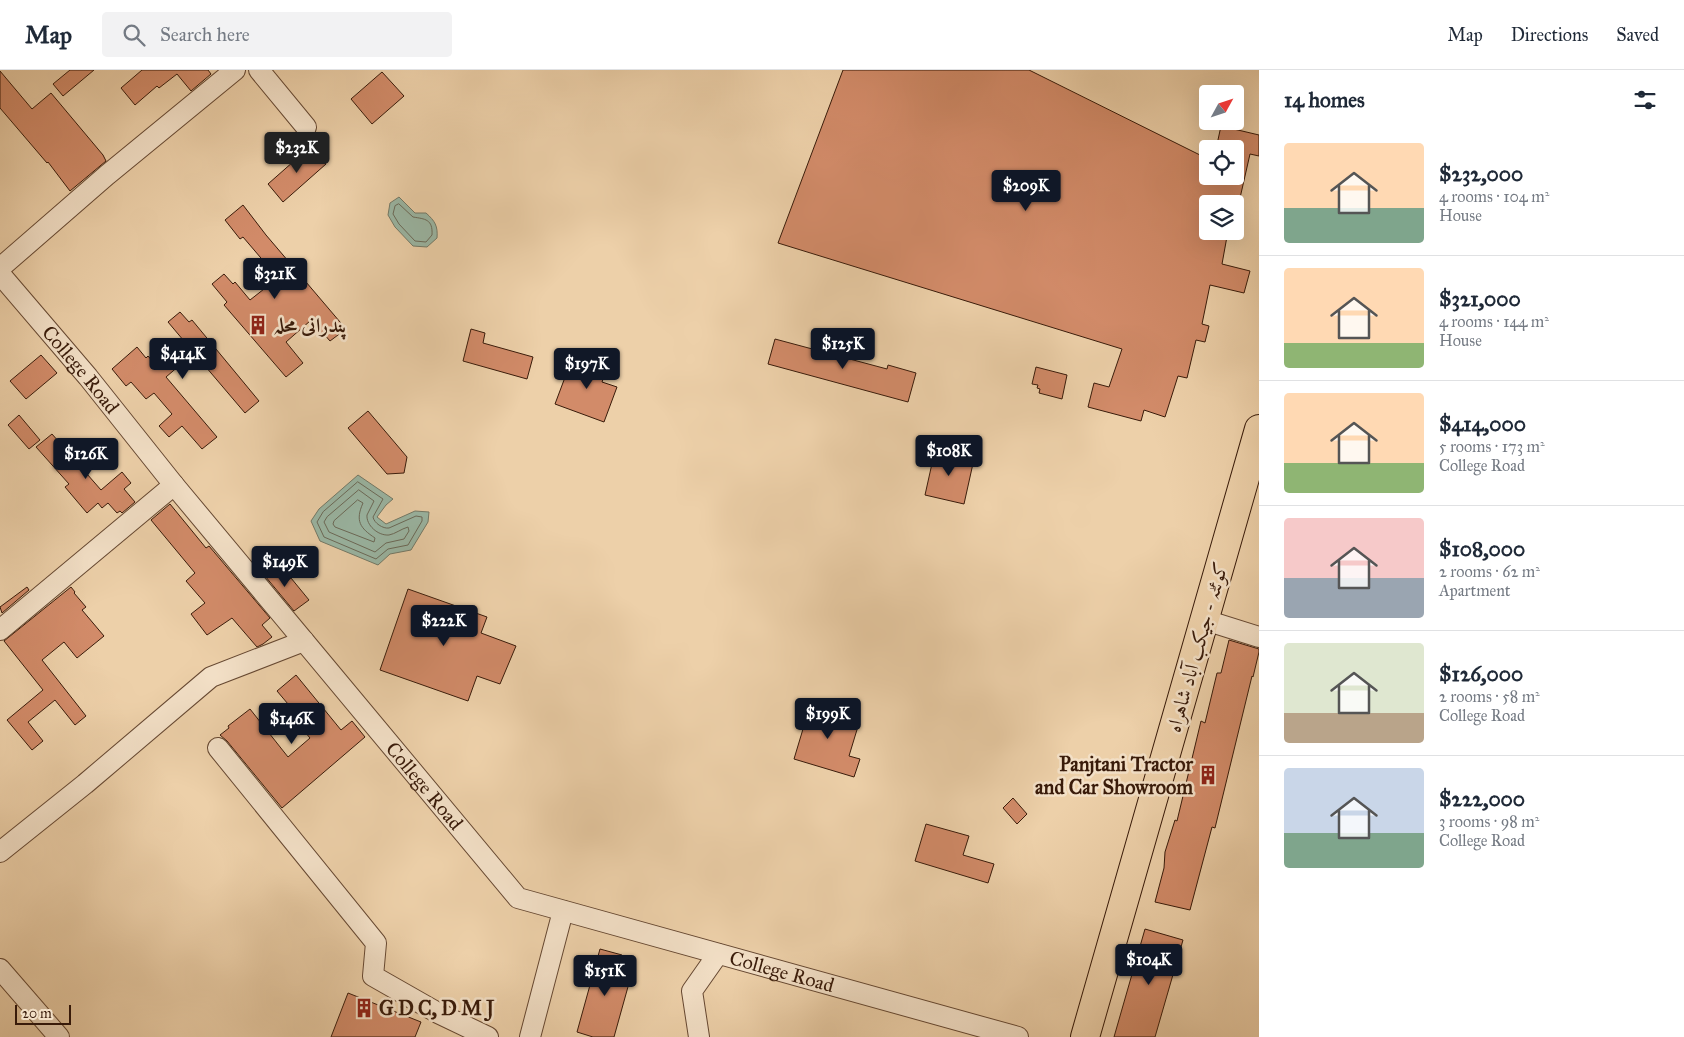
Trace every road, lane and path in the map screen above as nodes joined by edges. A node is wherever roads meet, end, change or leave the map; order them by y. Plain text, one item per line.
1 (235, 70) edge
2 (259, 70) edge
3 (306, 127) dead end
4 (0, 268) edge
5 (0, 274) edge
6 (1258, 438) edge
7 (174, 485) junction
8 (1205, 620) junction
9 (0, 630) edge
10 (1259, 637) edge
11 (304, 641) junction
12 (218, 748) dead end
13 (0, 852) edge
14 (563, 911) junction
15 (718, 954) junction
16 (0, 969) edge
17 (59, 1037) edge
18 (488, 1037) edge
19 (530, 1037) edge
20 (699, 1037) edge
21 (1018, 1037) edge
22 (1085, 1037) edge

1 - 4 street
2 - 3 street
5 - 7 street, College Road
6 - 8 highway, کوئٹہ - جیکب آباد شاہراہ
7 - 9 street
7 - 11 street, College Road
8 - 10 street
8 - 22 highway, کوئٹہ - جیکب آباد شاہراہ
11 - 13 street
11 - 14 street, College Road
12 - 18 street
14 - 15 street, College Road
14 - 19 street
15 - 20 street
15 - 21 street, College Road
16 - 17 street

